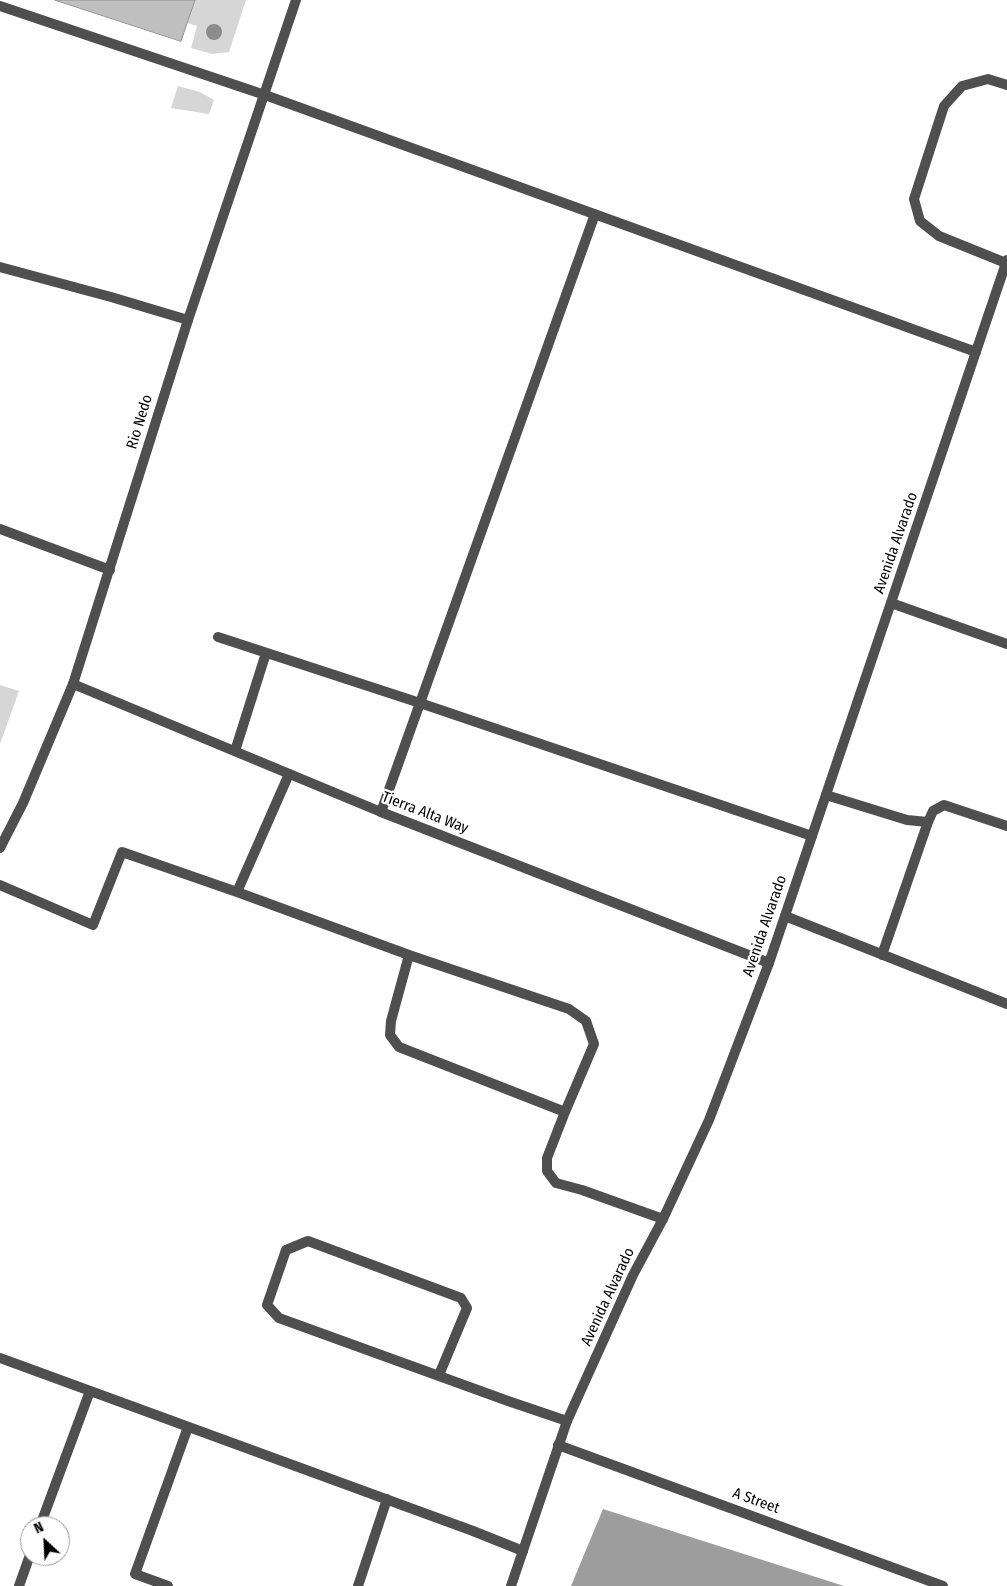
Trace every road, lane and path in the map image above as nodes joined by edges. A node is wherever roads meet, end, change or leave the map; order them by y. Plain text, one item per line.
1 (296, 0) edge
2 (0, 6) edge
3 (1007, 85) edge
4 (265, 95) junction
5 (595, 214) junction
6 (1006, 261) edge
7 (0, 267) edge
8 (188, 320) junction
9 (976, 352) junction
10 (0, 529) edge
11 (110, 570) junction
12 (891, 603) junction
13 (218, 637) dead end
14 (1007, 644) edge
15 (266, 653) junction
16 (72, 684) junction
17 (420, 703) junction
18 (235, 751) junction
19 (288, 774) junction
20 (826, 795) junction
21 (381, 812) junction
22 (928, 822) junction
23 (1007, 826) edge
24 (812, 836) junction
25 (0, 848) edge
26 (0, 885) edge
27 (236, 892) junction
28 (785, 916) junction
29 (409, 955) junction
30 (882, 955) junction
31 (769, 963) junction
32 (1007, 1004) edge
33 (565, 1112) junction
34 (663, 1219) junction
35 (0, 1358) edge
36 (439, 1375) junction
37 (90, 1391) junction
38 (567, 1421) junction
39 (188, 1427) junction
40 (558, 1445) junction
41 (387, 1499) junction
42 (44, 1516) edge
43 (523, 1551) junction
44 (26, 1566) edge
45 (19, 1586) edge
46 (168, 1586) edge
47 (358, 1586) edge
48 (511, 1586) edge
49 (943, 1586) edge

1 - 4 street, Rio Nedo
2 - 4 street
3 - 6 street
4 - 5 street
4 - 8 street, Rio Nedo
5 - 9 street
5 - 17 street
6 - 9 street, Avenida Alvarado
7 - 8 street
8 - 11 street, Rio Nedo
9 - 12 street, Avenida Alvarado
10 - 11 street
11 - 16 street, Rio Nedo
12 - 14 street
12 - 20 street, Avenida Alvarado
13 - 15 street
15 - 17 street
15 - 18 street
16 - 18 street, Tierra Alta Way
16 - 25 street, Rio Nedo
17 - 21 street
17 - 24 street
18 - 19 street, Tierra Alta Way
19 - 21 street, Tierra Alta Way
19 - 27 street
20 - 22 street
20 - 24 street, Avenida Alvarado
21 - 31 street, Tierra Alta Way
22 - 23 street
22 - 30 street
24 - 28 street, Avenida Alvarado
26 - 27 street
27 - 29 street
28 - 30 street
28 - 31 street, Avenida Alvarado
29 - 33 street
29 - 33 street
30 - 32 street
31 - 34 street, Avenida Alvarado
33 - 34 street
34 - 38 street, Avenida Alvarado
35 - 37 street
36 - 36 street
36 - 38 street
37 - 39 street
37 - 42 street
38 - 40 street, Avenida Alvarado
39 - 41 street
39 - 46 street
40 - 43 street, Avenida Alvarado
40 - 49 street, A Street
41 - 43 street
41 - 47 street
43 - 48 street, Avenida Alvarado
44 - 45 street

